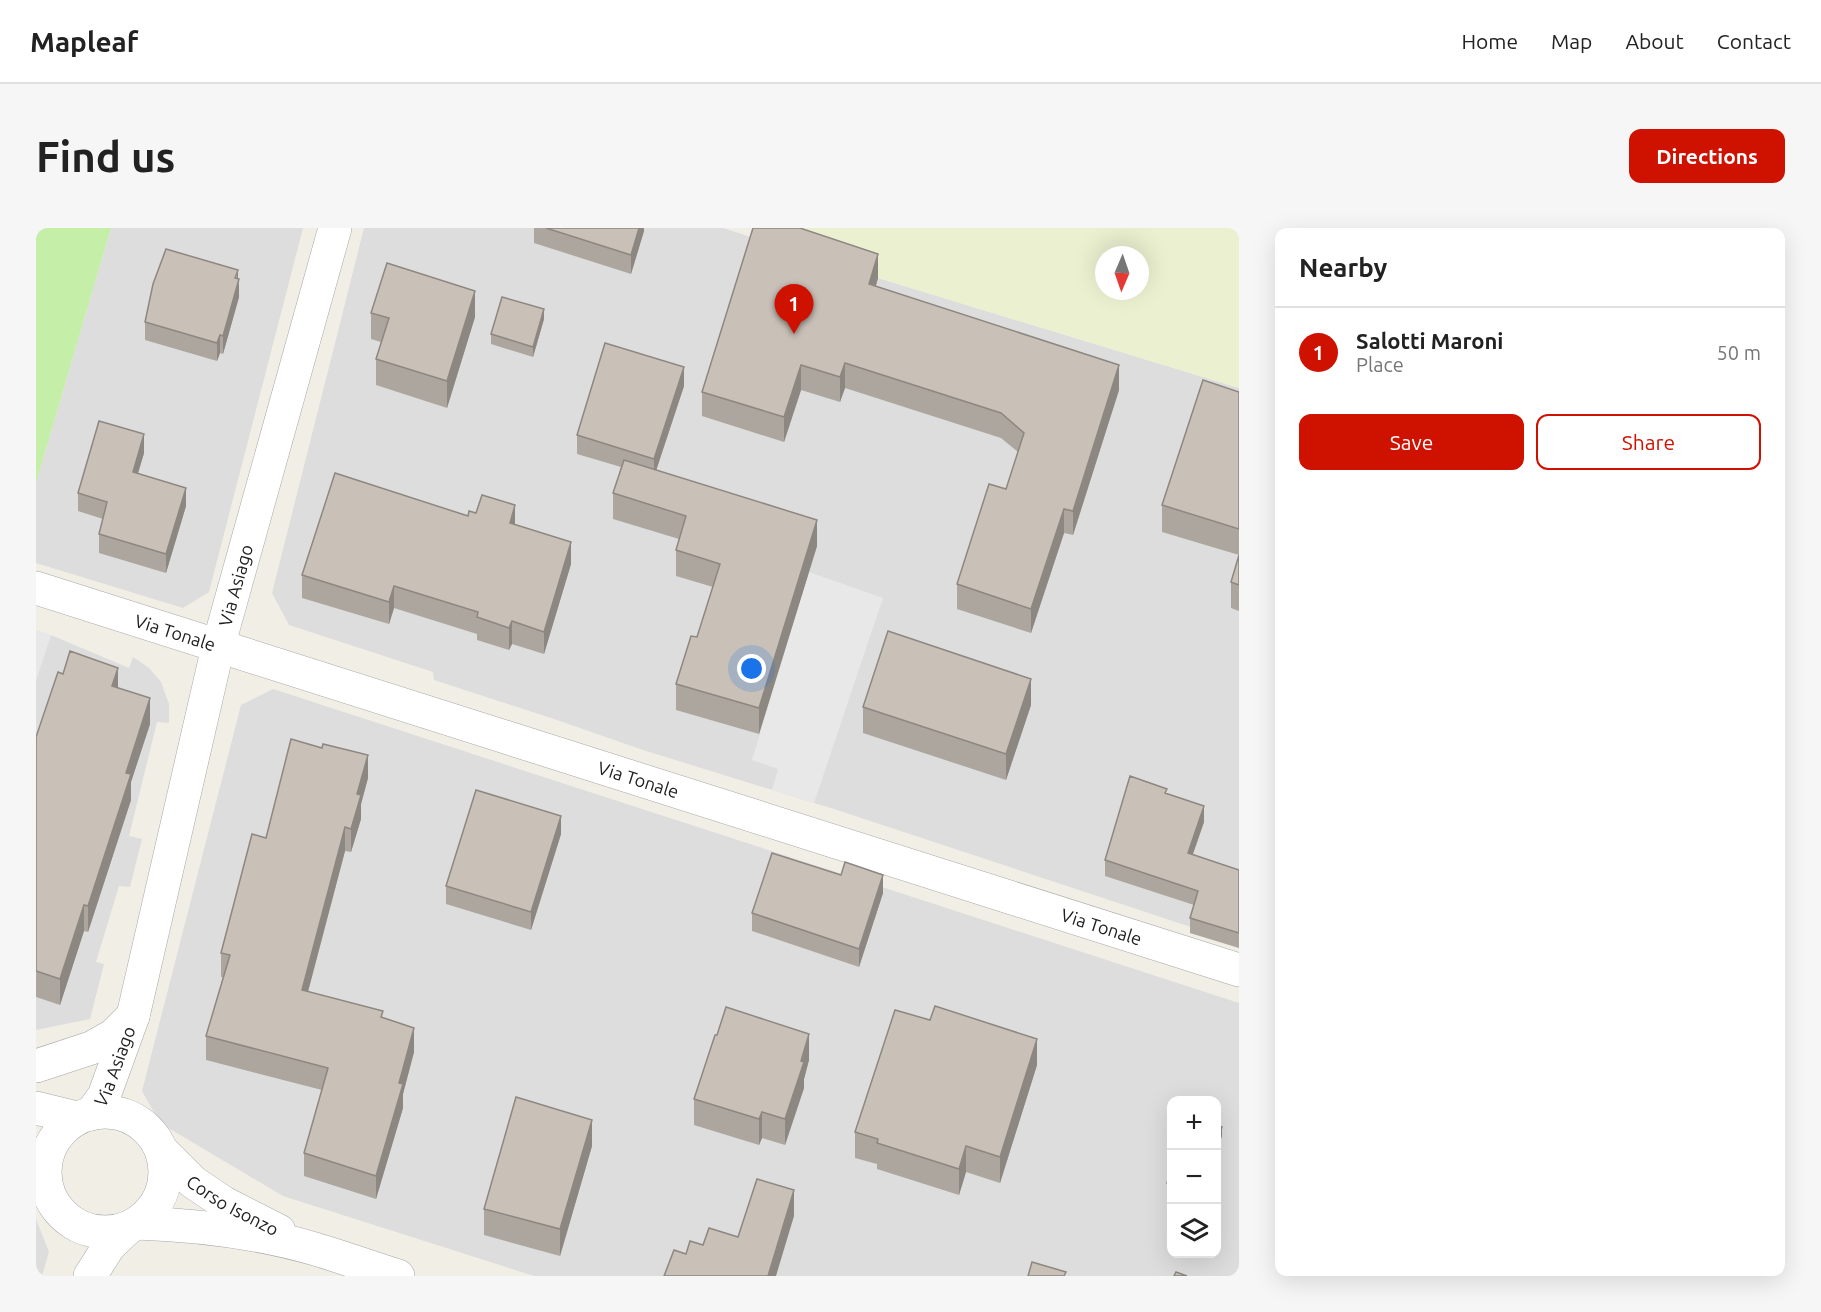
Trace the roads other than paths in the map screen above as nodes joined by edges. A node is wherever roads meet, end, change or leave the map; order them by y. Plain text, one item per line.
1 (334, 228) edge
2 (36, 588) edge
3 (218, 647) junction
4 (1239, 970) edge
5 (133, 1016) junction
6 (36, 1066) edge
7 (36, 1108) edge
8 (84, 1116) junction
9 (143, 1125) junction
10 (162, 1151) junction
11 (51, 1203) edge
12 (133, 1226) junction
13 (313, 1248) junction
14 (77, 1276) edge
15 (90, 1276) edge
16 (398, 1276) edge

1 - 3 street, Via Asiago
2 - 3 street, Via Tonale
3 - 4 street, Via Tonale
3 - 5 street, Via Asiago
5 - 6 street, Via Asiago
5 - 8 street, Via Asiago
5 - 9 street, Via Asiago
7 - 8 street
8 - 9 street
8 - 11 street
9 - 10 street
10 - 12 street
10 - 13 street, Corso Isonzo
11 - 12 street
11 - 14 street
12 - 13 street, Corso Isonzo
12 - 15 street
13 - 16 street, Corso Isonzo

